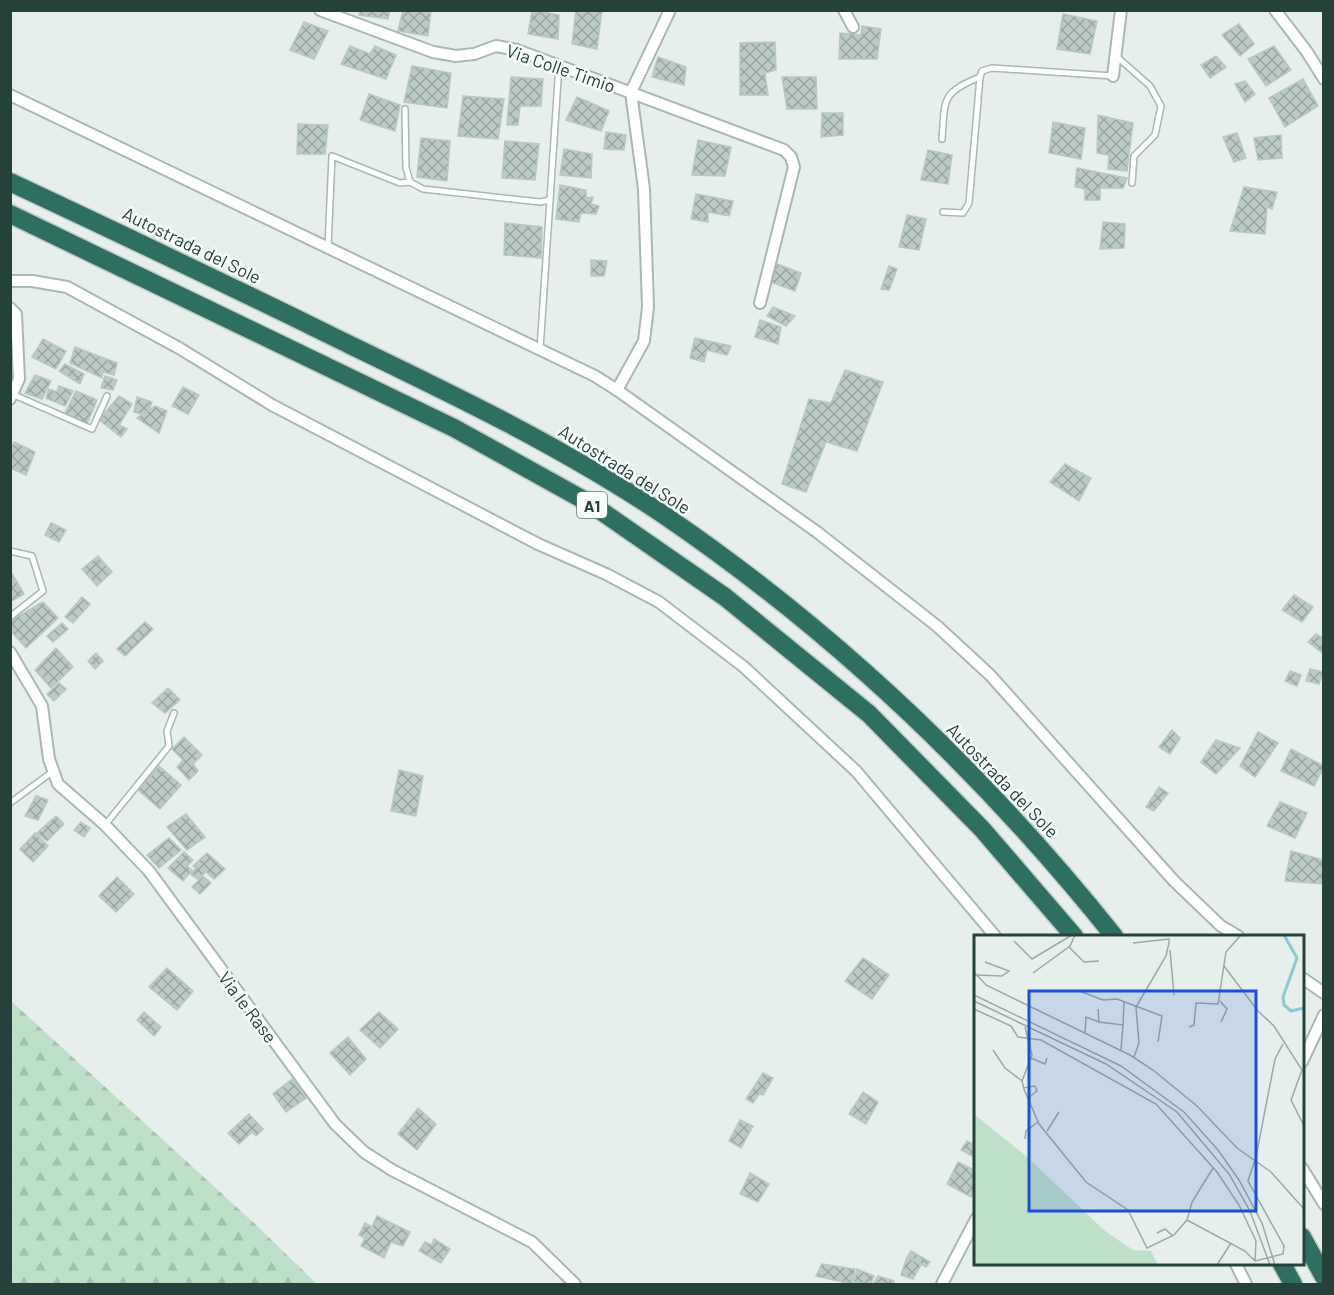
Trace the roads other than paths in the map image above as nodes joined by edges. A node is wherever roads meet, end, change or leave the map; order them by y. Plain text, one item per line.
1 (320, 10) edge
2 (670, 10) edge
3 (844, 10) edge
4 (1121, 10) edge
5 (1275, 10) edge
6 (853, 27) dead end
7 (1115, 54) junction
8 (559, 65) junction
9 (1113, 76) joint
10 (980, 77) junction
11 (1323, 79) edge
12 (631, 92) junction
13 (10, 95) edge
14 (405, 109) dead end
15 (942, 139) dead end
16 (10, 182) edge
17 (410, 182) junction
18 (1132, 183) dead end
19 (550, 200) junction
20 (943, 212) dead end
21 (10, 214) edge
22 (328, 247) junction
23 (10, 281) edge
24 (760, 303) dead end
25 (10, 308) edge
26 (540, 349) junction
27 (617, 390) junction
28 (107, 396) dead end
29 (11, 397) edge
30 (10, 551) edge
31 (10, 617) edge
32 (10, 652) edge
33 (174, 713) dead end
34 (52, 772) junction
35 (10, 804) edge
36 (105, 825) junction
37 (994, 935) edge
38 (1073, 935) edge
39 (1113, 935) edge
40 (1236, 935) edge
41 (1304, 979) edge
42 (1323, 993) edge
43 (1323, 1015) edge
44 (1304, 1058) edge
45 (1304, 1171) edge
46 (1323, 1204) edge
47 (974, 1221) edge
48 (1304, 1241) edge
49 (1237, 1265) edge
50 (1283, 1265) edge
51 (1323, 1277) edge
52 (575, 1284) edge
53 (942, 1284) edge
54 (1246, 1284) edge
55 (1293, 1284) edge

1 - 8 street, Via Colle Timio
2 - 12 street, Via Colle Timio
3 - 6 street
4 - 7 street
5 - 11 street
7 - 9 street
7 - 18 lane
8 - 12 street, Via Colle Timio
8 - 19 lane
9 - 10 lane
10 - 15 lane
10 - 20 lane
12 - 24 street, Via Colle Timio
12 - 27 street, Via Colle Timio
13 - 22 street
14 - 17 lane
16 - 39 highway, Autostrada del Sole / A1
17 - 19 lane
17 - 22 lane
19 - 26 lane
21 - 38 highway, A1
22 - 26 street
23 - 37 street
25 - 29 street
26 - 27 street
27 - 40 street
28 - 29 lane
30 - 31 lane
32 - 34 street
33 - 36 lane
34 - 35 lane
34 - 36 street, Via le Rase
36 - 52 street, Via le Rase
41 - 42 street
43 - 44 street
45 - 46 street
47 - 53 street
48 - 51 highway
49 - 54 street
50 - 55 highway

